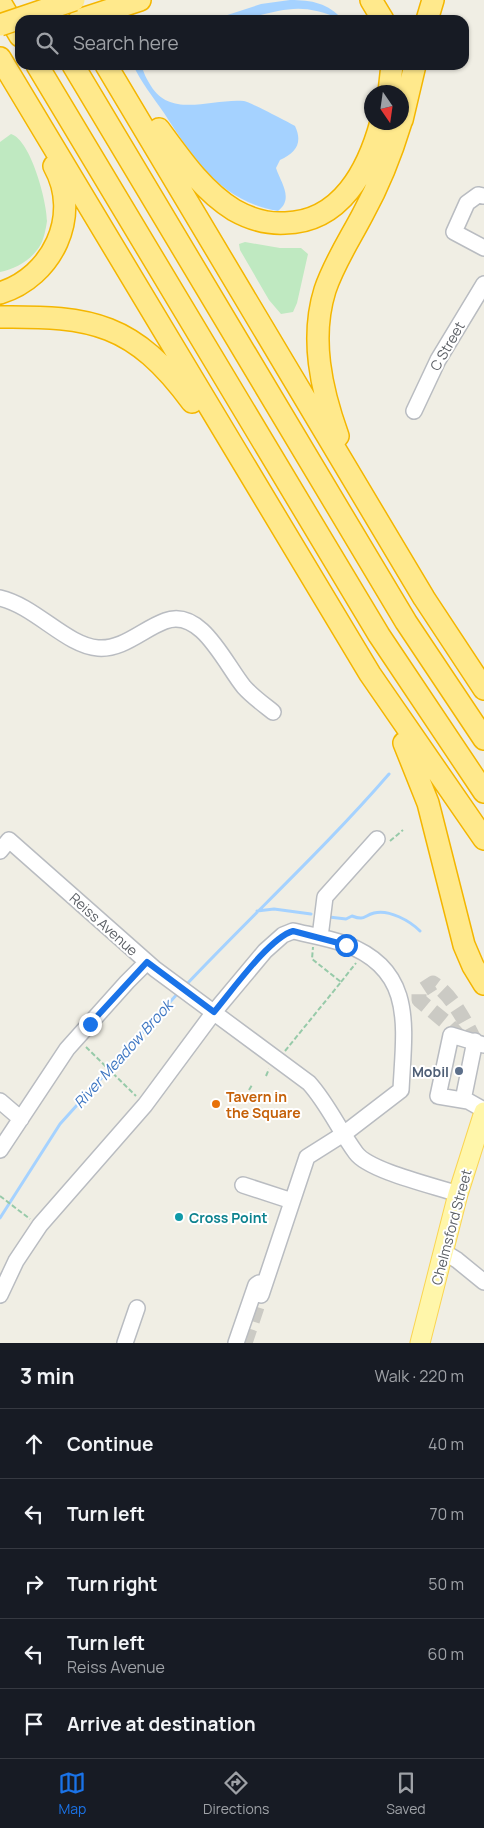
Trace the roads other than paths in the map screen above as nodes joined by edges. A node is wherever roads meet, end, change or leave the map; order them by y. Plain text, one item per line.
1 (34, 0) edge
2 (67, 0) edge
3 (74, 0) edge
4 (140, 0) edge
5 (371, 0) edge
6 (433, 0) edge
7 (0, 2) edge
8 (30, 15) edge
9 (43, 15) edge
10 (76, 15) edge
11 (94, 15) edge
12 (380, 15) edge
13 (428, 15) edge
14 (15, 20) edge
15 (0, 25) edge
16 (15, 28) edge
17 (15, 42) edge
18 (0, 47) edge
19 (0, 58) edge
20 (41, 70) edge
21 (76, 70) edge
22 (109, 70) edge
23 (115, 70) edge
24 (391, 70) edge
25 (415, 70) edge
26 (389, 85) edge
27 (409, 91) edge
28 (41, 128) junction
29 (377, 130) edge
30 (398, 130) edge
31 (484, 196) edge
32 (484, 248) edge
33 (484, 284) edge
34 (0, 293) edge
35 (0, 316) edge
36 (414, 411) dead end
37 (367, 502) junction
38 (274, 516) junction
39 (0, 598) edge
40 (370, 674) junction
41 (484, 689) edge
42 (272, 712) dead end
43 (484, 739) edge
44 (484, 792) edge
45 (377, 839) dead end
46 (484, 839) edge
47 (0, 851) edge
48 (317, 937) junction
49 (147, 962) junction
50 (484, 984) edge
51 (214, 1012) junction
52 (480, 1043) edge
53 (463, 1100) junction
54 (0, 1101) edge
55 (484, 1111) edge
56 (20, 1120) junction
57 (345, 1133) junction
58 (480, 1143) edge
59 (0, 1150) edge
60 (243, 1185) dead end
61 (458, 1194) junction
62 (292, 1201) junction
63 (444, 1252) junction
64 (267, 1279) junction
65 (484, 1282) edge
66 (261, 1295) tunnel mouth
67 (0, 1296) edge
68 (137, 1308) dead end
69 (125, 1343) edge
70 (236, 1343) edge
71 (420, 1343) edge

1 - 9 highway
2 - 10 highway
3 - 8 highway, bridge
4 - 11 highway
5 - 12 highway
6 - 13 highway
7 - 16 highway
14 - 15 highway, bridge
17 - 18 highway
19 - 28 highway
20 - 44 highway
21 - 43 highway
22 - 37 highway
23 - 29 highway
24 - 26 highway
25 - 27 highway
28 - 34 highway
28 - 38 highway
30 - 37 highway
31 - 32 street
33 - 36 street, C Street
35 - 38 highway
37 - 41 highway
38 - 40 highway
39 - 42 street
40 - 46 highway
40 - 50 highway
45 - 48 street
47 - 49 street, Reiss Avenue
48 - 51 street
48 - 57 street
49 - 51 street
49 - 56 street, Reiss Avenue
51 - 57 street
51 - 67 street
52 - 53 street
52 - 53 street
53 - 55 street
54 - 56 street
55 - 58 main road, Chelmsford Street
56 - 59 street, Reiss Avenue
57 - 61 street
57 - 62 street
58 - 61 main road, Chelmsford Street
60 - 62 street
61 - 63 main road, Chelmsford Street
62 - 64 street
63 - 65 street
63 - 71 main road, Chelmsford Street
64 - 66 street
64 - 70 street
68 - 69 street

